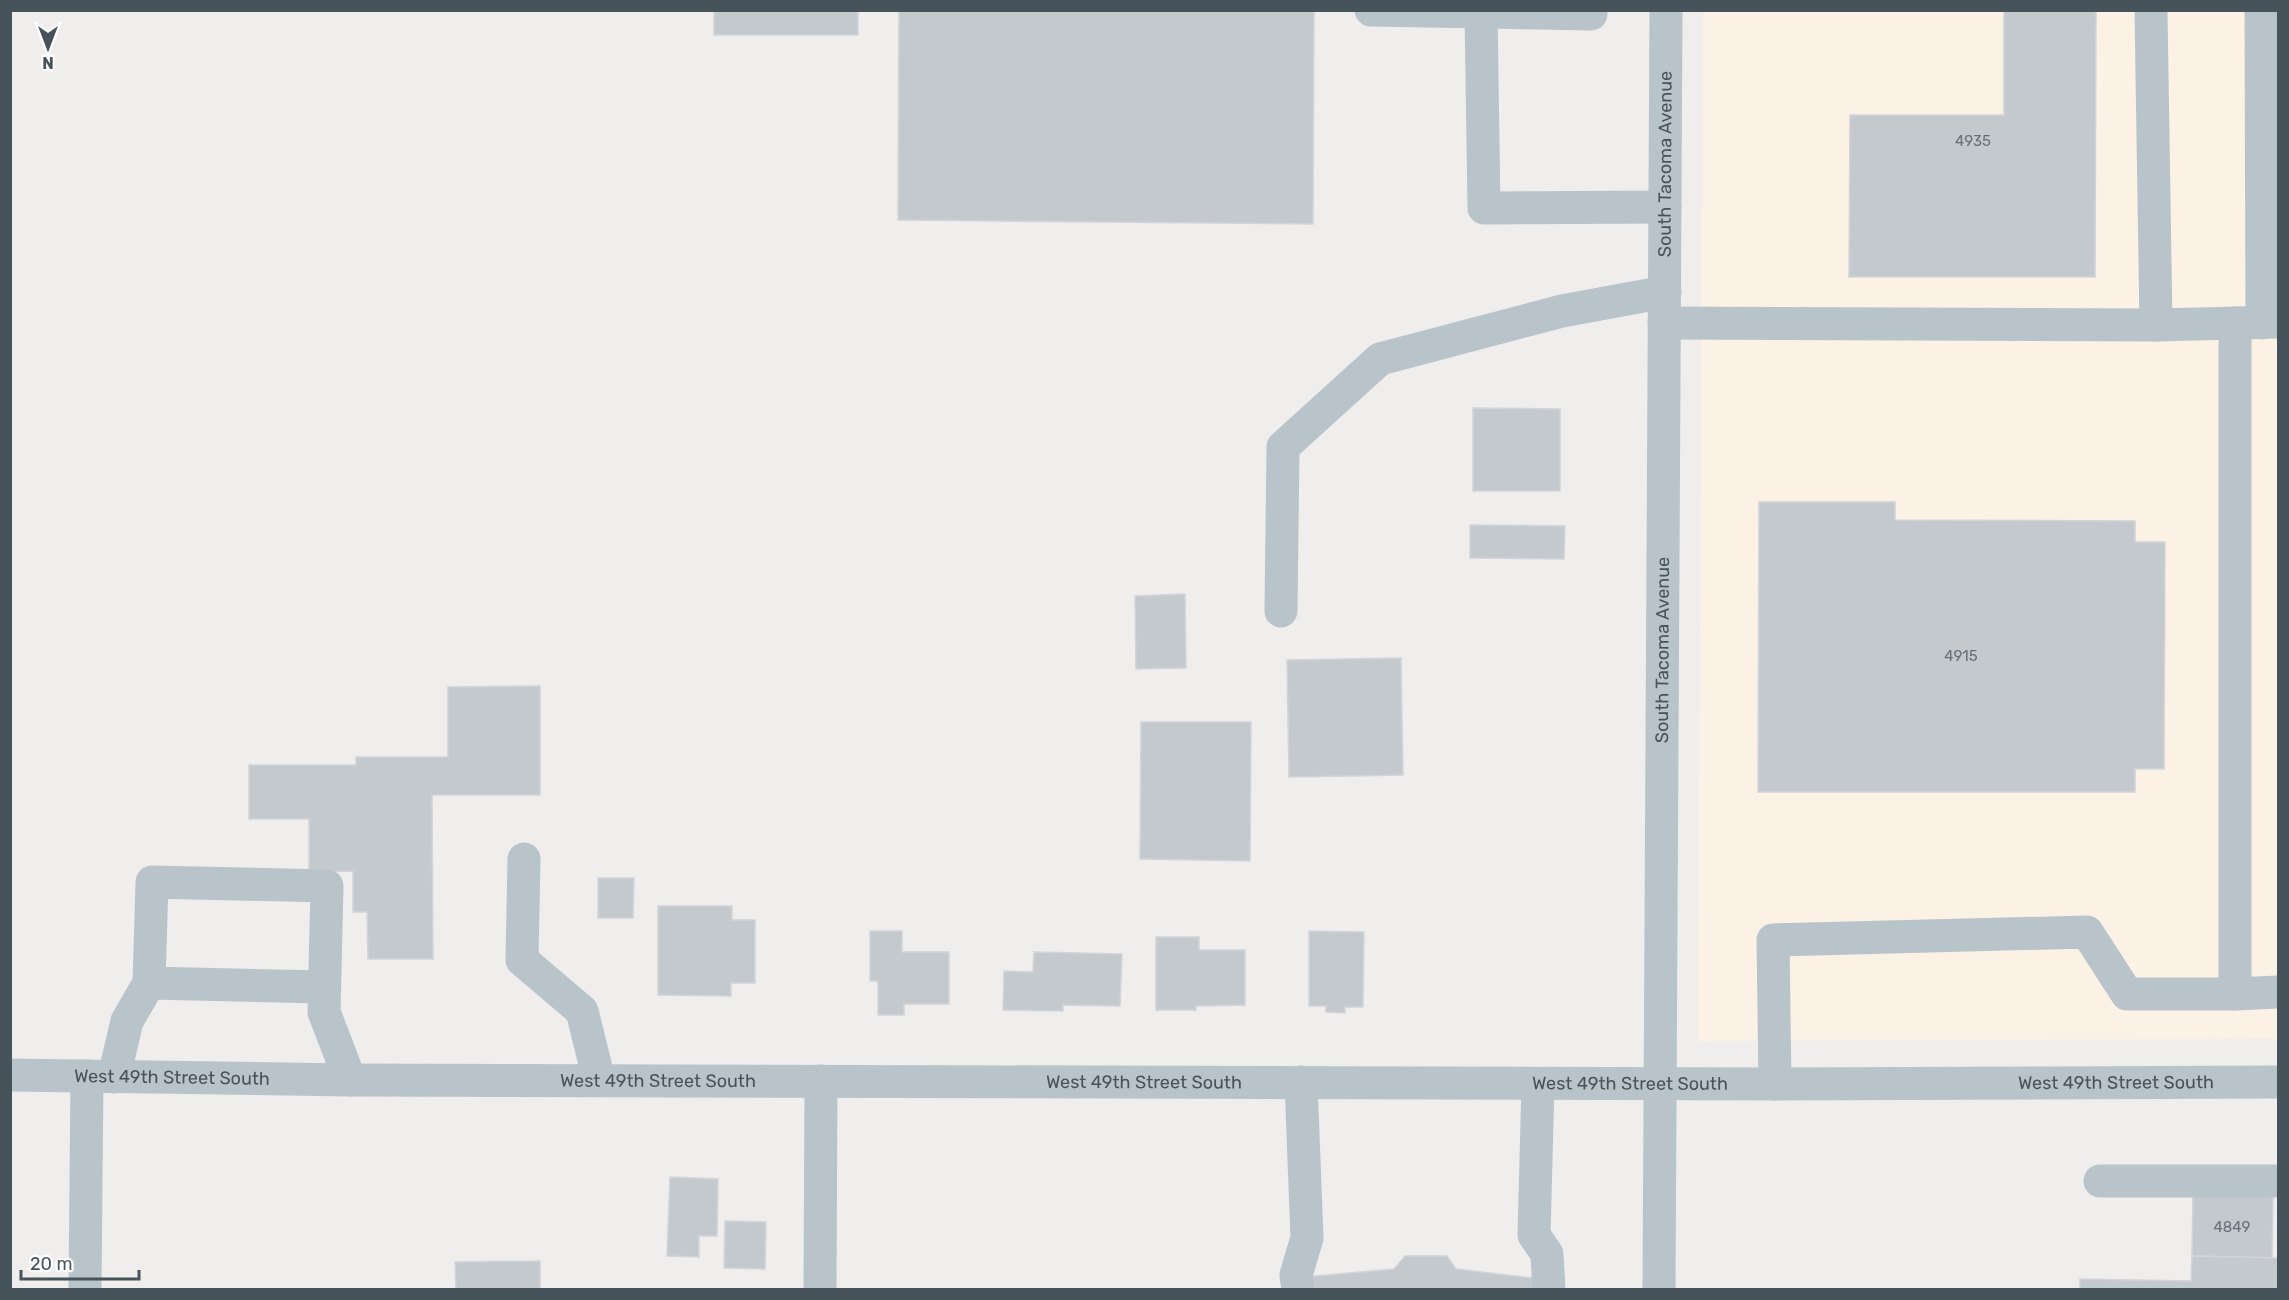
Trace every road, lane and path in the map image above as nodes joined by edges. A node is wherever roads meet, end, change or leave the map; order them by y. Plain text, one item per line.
1 (1371, 10) edge
2 (1591, 10) edge
3 (1666, 10) edge
4 (2151, 10) edge
5 (2261, 10) edge
6 (1481, 12) junction
7 (1665, 207) junction
8 (1664, 307) junction
9 (2258, 323) edge
10 (2156, 325) junction
11 (1281, 611) dead end
12 (524, 859) dead end
13 (149, 983) junction
14 (323, 987) junction
15 (2278, 992) edge
16 (2235, 994) junction
17 (10, 1075) edge
18 (100, 1077) junction
19 (350, 1080) junction
20 (599, 1080) junction
21 (821, 1081) junction
22 (1301, 1082) junction
23 (2278, 1082) edge
24 (1538, 1084) junction
25 (1660, 1084) junction
26 (1775, 1084) junction
27 (2100, 1181) dead end
28 (2278, 1181) edge
29 (85, 1290) edge
30 (820, 1290) edge
31 (1298, 1290) edge
32 (1549, 1290) edge
33 (1659, 1290) edge

1 - 6 street
2 - 6 street
3 - 7 street, South Tacoma Avenue
4 - 10 street
5 - 9 street
6 - 7 street
7 - 8 street, South Tacoma Avenue
8 - 10 street
8 - 11 street
8 - 25 street, South Tacoma Avenue
9 - 10 street
9 - 16 street
12 - 20 street
13 - 14 street
13 - 14 street
13 - 18 street
14 - 19 street
15 - 16 street
16 - 26 street
17 - 18 street, West 49th Street South
18 - 19 street, West 49th Street South
18 - 29 street
19 - 20 street, West 49th Street South
20 - 21 street, West 49th Street South
21 - 22 street, West 49th Street South
21 - 30 street
22 - 24 street, West 49th Street South
22 - 31 street
23 - 26 street, West 49th Street South
24 - 25 street, West 49th Street South
24 - 32 street
25 - 26 street, West 49th Street South
25 - 33 street, South Tacoma Avenue
27 - 28 street

